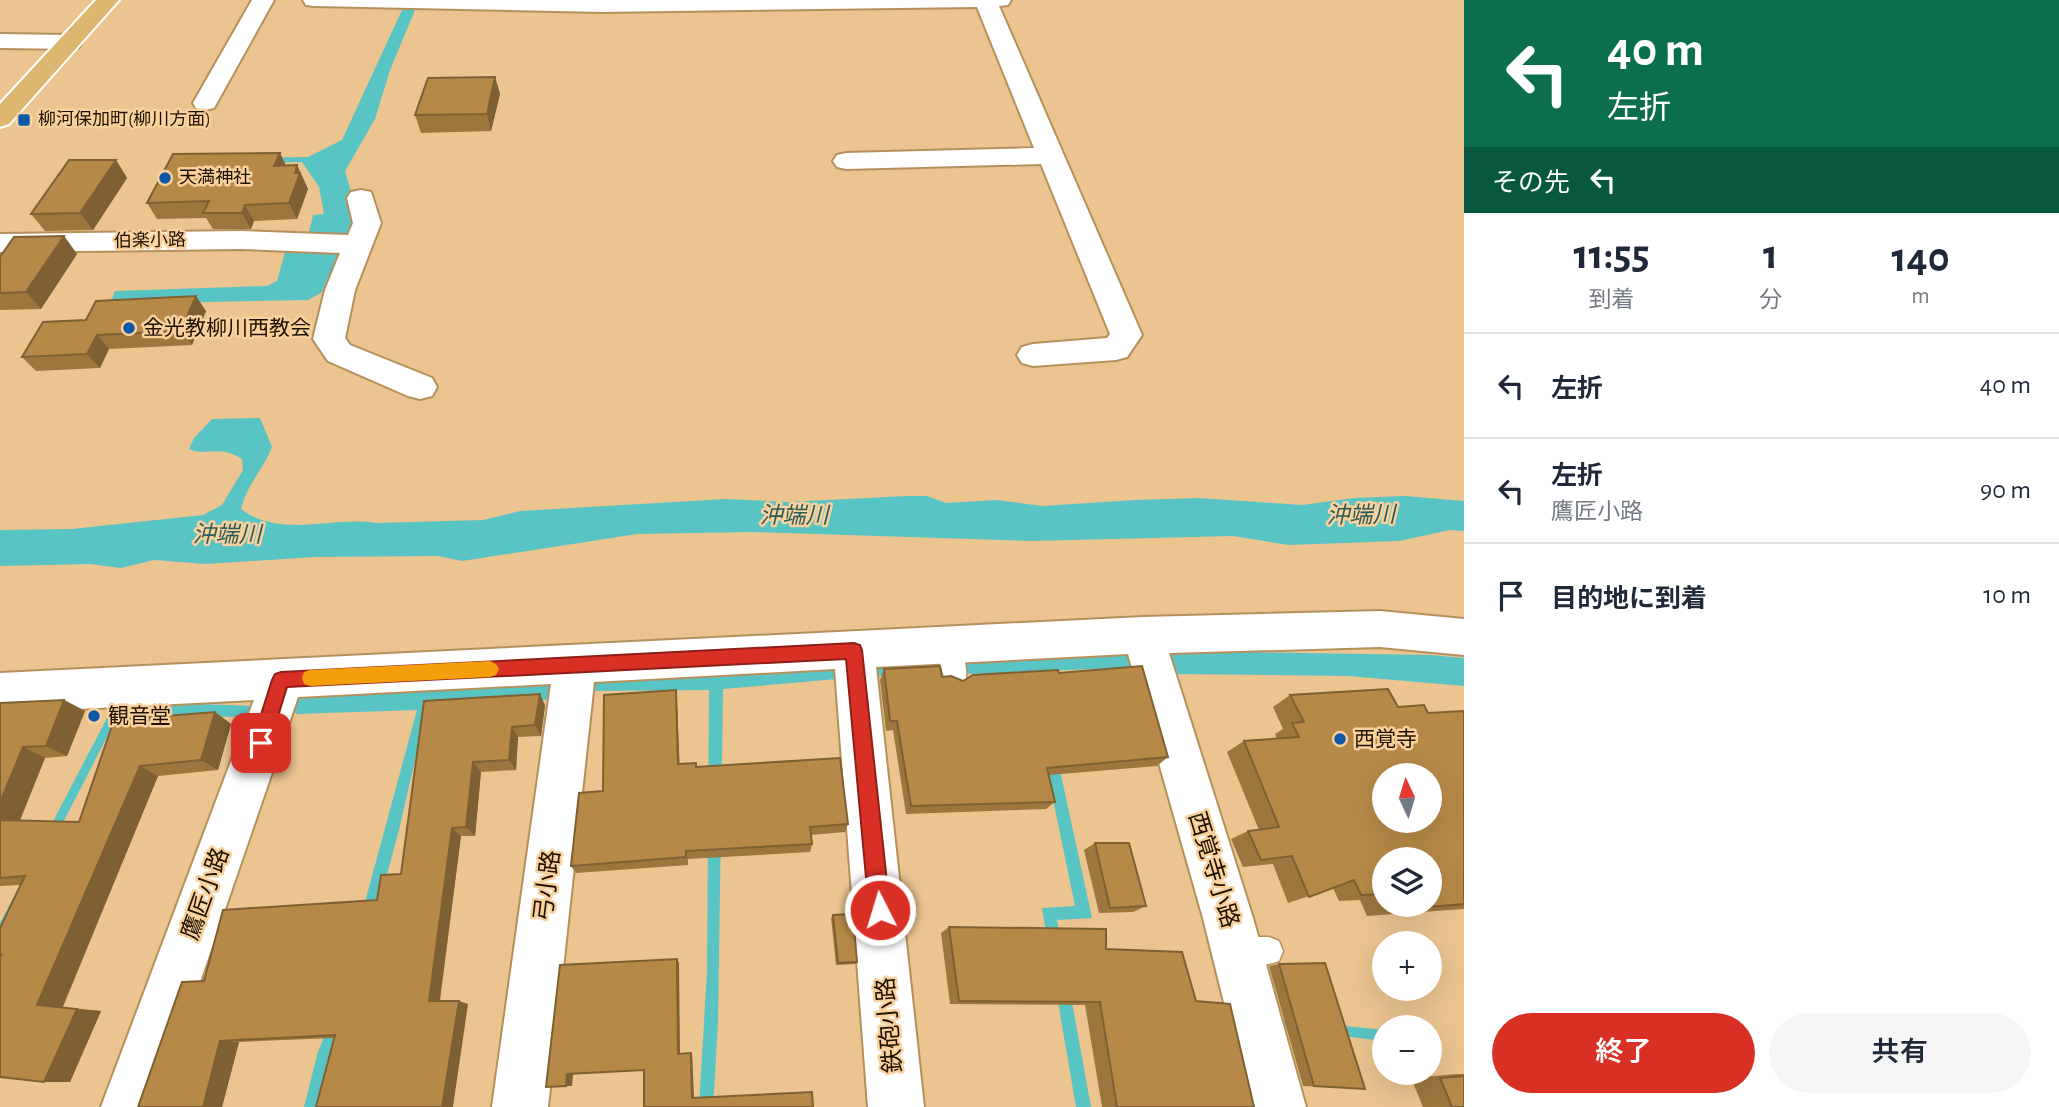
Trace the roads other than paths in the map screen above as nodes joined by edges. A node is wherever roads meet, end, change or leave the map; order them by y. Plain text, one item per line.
1 (108, 0) edge
2 (263, 0) edge
3 (314, 0) edge
4 (985, 0) edge
5 (1000, 0) edge
6 (0, 41) edge
7 (71, 42) junction
8 (205, 103) dead end
9 (0, 119) edge
10 (1050, 156) junction
11 (846, 162) dead end
12 (361, 198) dead end
13 (0, 243) edge
14 (354, 244) junction
15 (1033, 355) dead end
16 (420, 387) dead end
17 (1464, 637) edge
18 (1150, 653) junction
19 (856, 671) junction
20 (572, 681) junction
21 (0, 693) edge
22 (276, 698) junction
23 (129, 1107) edge
24 (520, 1107) edge
25 (896, 1107) edge
26 (1278, 1107) edge

1 - 7 main road
2 - 8 street
3 - 4 street
4 - 5 street
4 - 10 street
6 - 7 street
7 - 9 main road
10 - 11 street
10 - 15 street
12 - 14 street
13 - 14 street, 伯楽小路
14 - 16 street
17 - 18 street
18 - 19 street
18 - 26 street, 西覚寺小路
19 - 20 street
19 - 25 street, 鉄砲小路
20 - 22 street
20 - 24 street, 弓小路
21 - 22 street
22 - 23 street, 鷹匠小路

